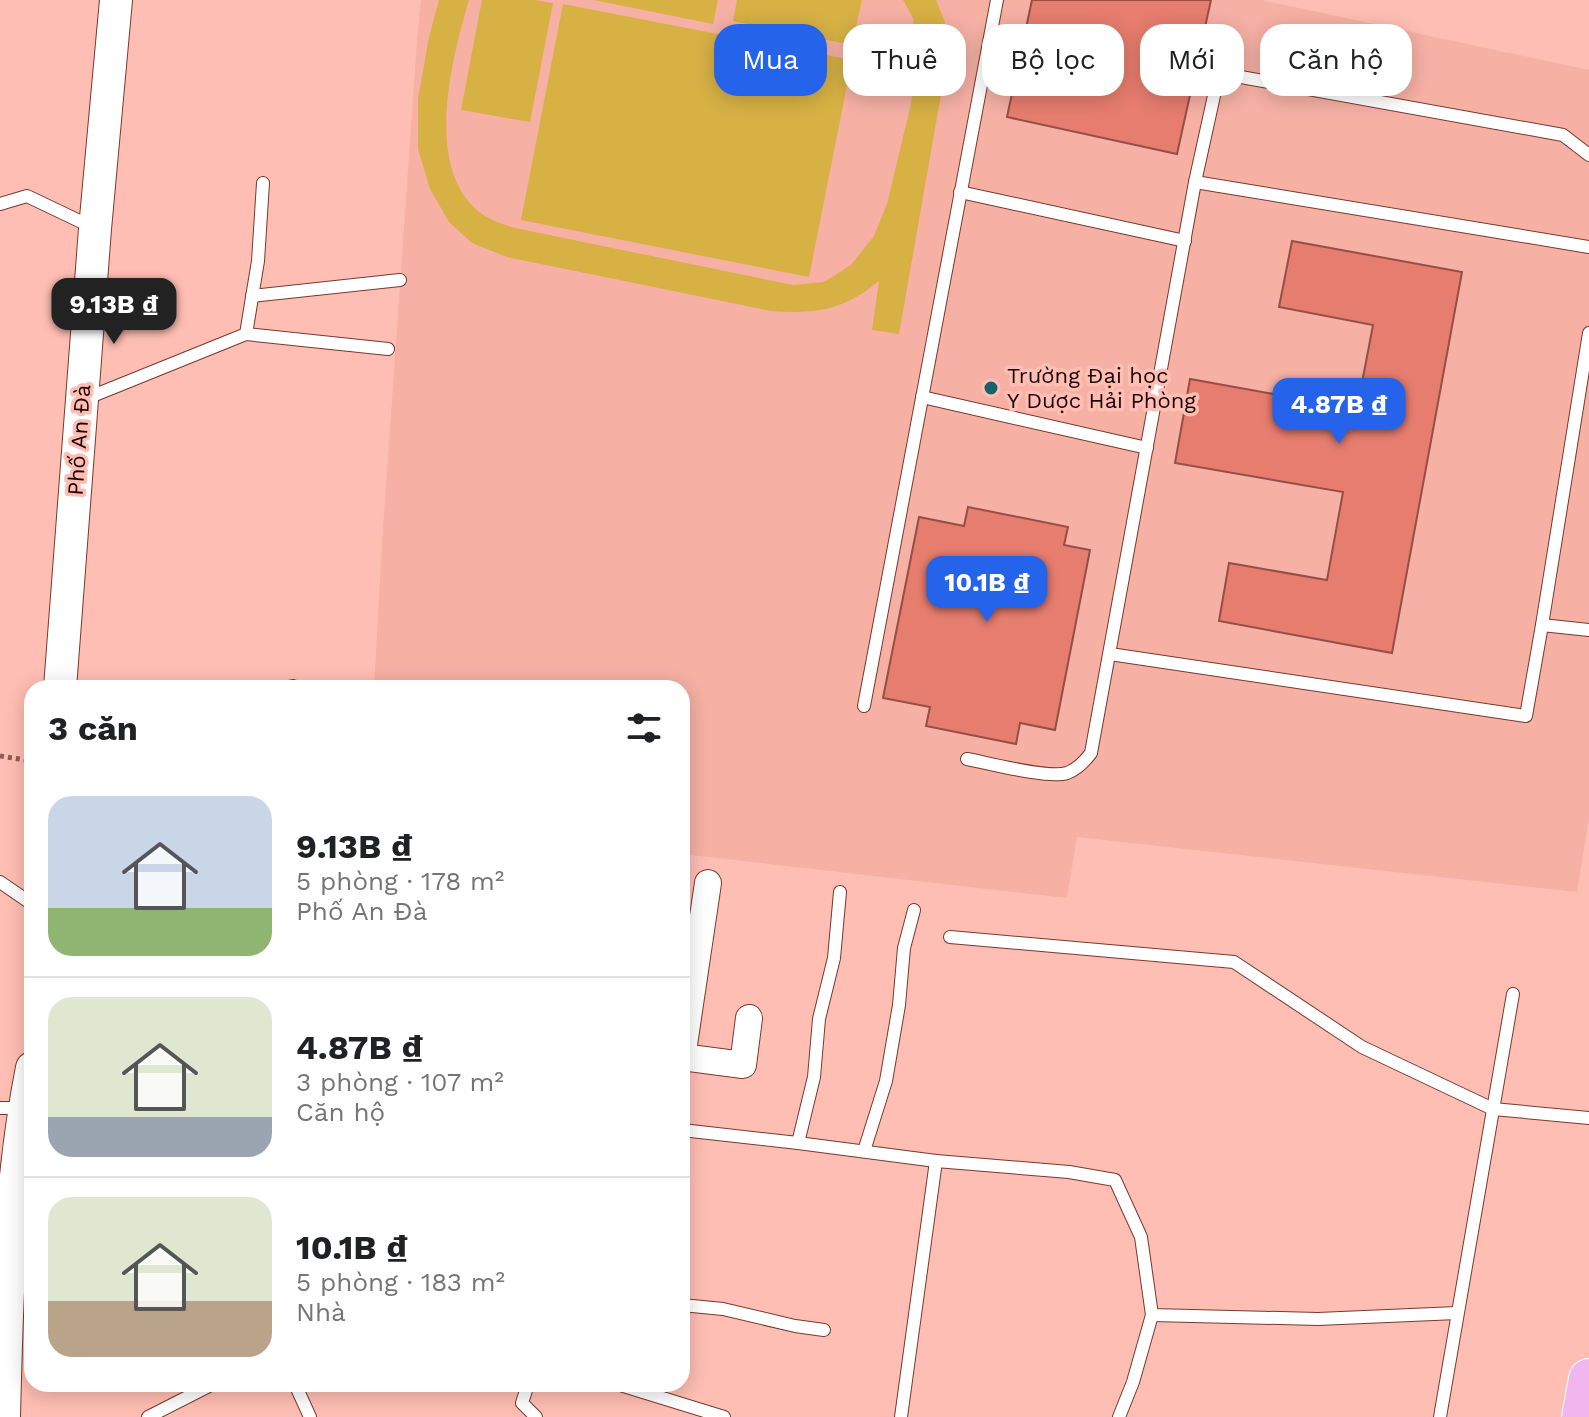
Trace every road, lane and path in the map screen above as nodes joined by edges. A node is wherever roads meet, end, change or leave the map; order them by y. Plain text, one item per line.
1 (116, 0) edge
2 (997, 0) edge
3 (1589, 155) edge
4 (1195, 182) junction
5 (263, 183) dead end
6 (960, 192) junction
7 (0, 204) edge
8 (95, 229) junction
9 (1185, 241) junction
10 (1589, 247) edge
11 (400, 280) dead end
12 (252, 296) junction
13 (1589, 333) edge
14 (246, 334) junction
15 (388, 349) dead end
16 (922, 397) junction
17 (82, 401) junction
18 (1147, 448) junction
19 (1542, 625) junction
20 (1589, 630) edge
21 (1110, 654) junction
22 (61, 680) edge
23 (864, 706) dead end
24 (0, 756) edge
25 (967, 759) dead end
26 (24, 760) edge
27 (0, 882) edge
28 (708, 883) dead end
29 (840, 892) dead end
30 (24, 898) edge
31 (914, 910) dead end
32 (950, 937) dead end
33 (1513, 994) dead end
34 (690, 1003) edge
35 (749, 1018) dead end
36 (690, 1058) edge
37 (24, 1099) edge
38 (1493, 1109) junction
39 (1589, 1118) edge
40 (19, 1119) edge
41 (690, 1131) edge
42 (798, 1143) junction
43 (864, 1151) junction
44 (936, 1161) junction
45 (690, 1306) edge
46 (1457, 1313) junction
47 (1152, 1315) junction
48 (824, 1330) dead end
49 (1589, 1379) edge
50 (197, 1392) edge
51 (299, 1392) edge
52 (525, 1392) edge
53 (643, 1392) edge
54 (4, 1417) edge
55 (148, 1417) edge
56 (310, 1417) edge
57 (536, 1417) edge
58 (724, 1417) edge
59 (901, 1417) edge
60 (1119, 1417) edge
61 (1440, 1417) edge
62 (1582, 1417) edge

1 - 8 street, Phố An Đà
2 - 6 lane
3 - 4 lane
4 - 9 lane
4 - 10 lane
5 - 12 lane
6 - 9 lane
6 - 16 lane
7 - 8 lane
8 - 17 street, Phố An Đà
9 - 18 lane
11 - 12 lane
12 - 14 lane
13 - 19 lane
14 - 15 lane
14 - 17 lane
16 - 18 lane
16 - 23 lane
17 - 22 street, Phố An Đà
18 - 21 lane
19 - 20 lane
19 - 21 lane
21 - 25 lane
24 - 26 path
27 - 30 lane
28 - 34 street
29 - 42 lane
31 - 43 lane
32 - 38 lane
33 - 38 lane
35 - 36 street
37 - 40 street
38 - 39 lane
38 - 46 lane
40 - 54 street
41 - 42 lane
42 - 43 lane
43 - 44 lane
44 - 47 lane
44 - 59 lane
45 - 48 lane
46 - 47 lane
46 - 61 lane
47 - 60 lane
49 - 62 main road
50 - 55 lane
51 - 56 lane
52 - 57 lane
53 - 58 lane

